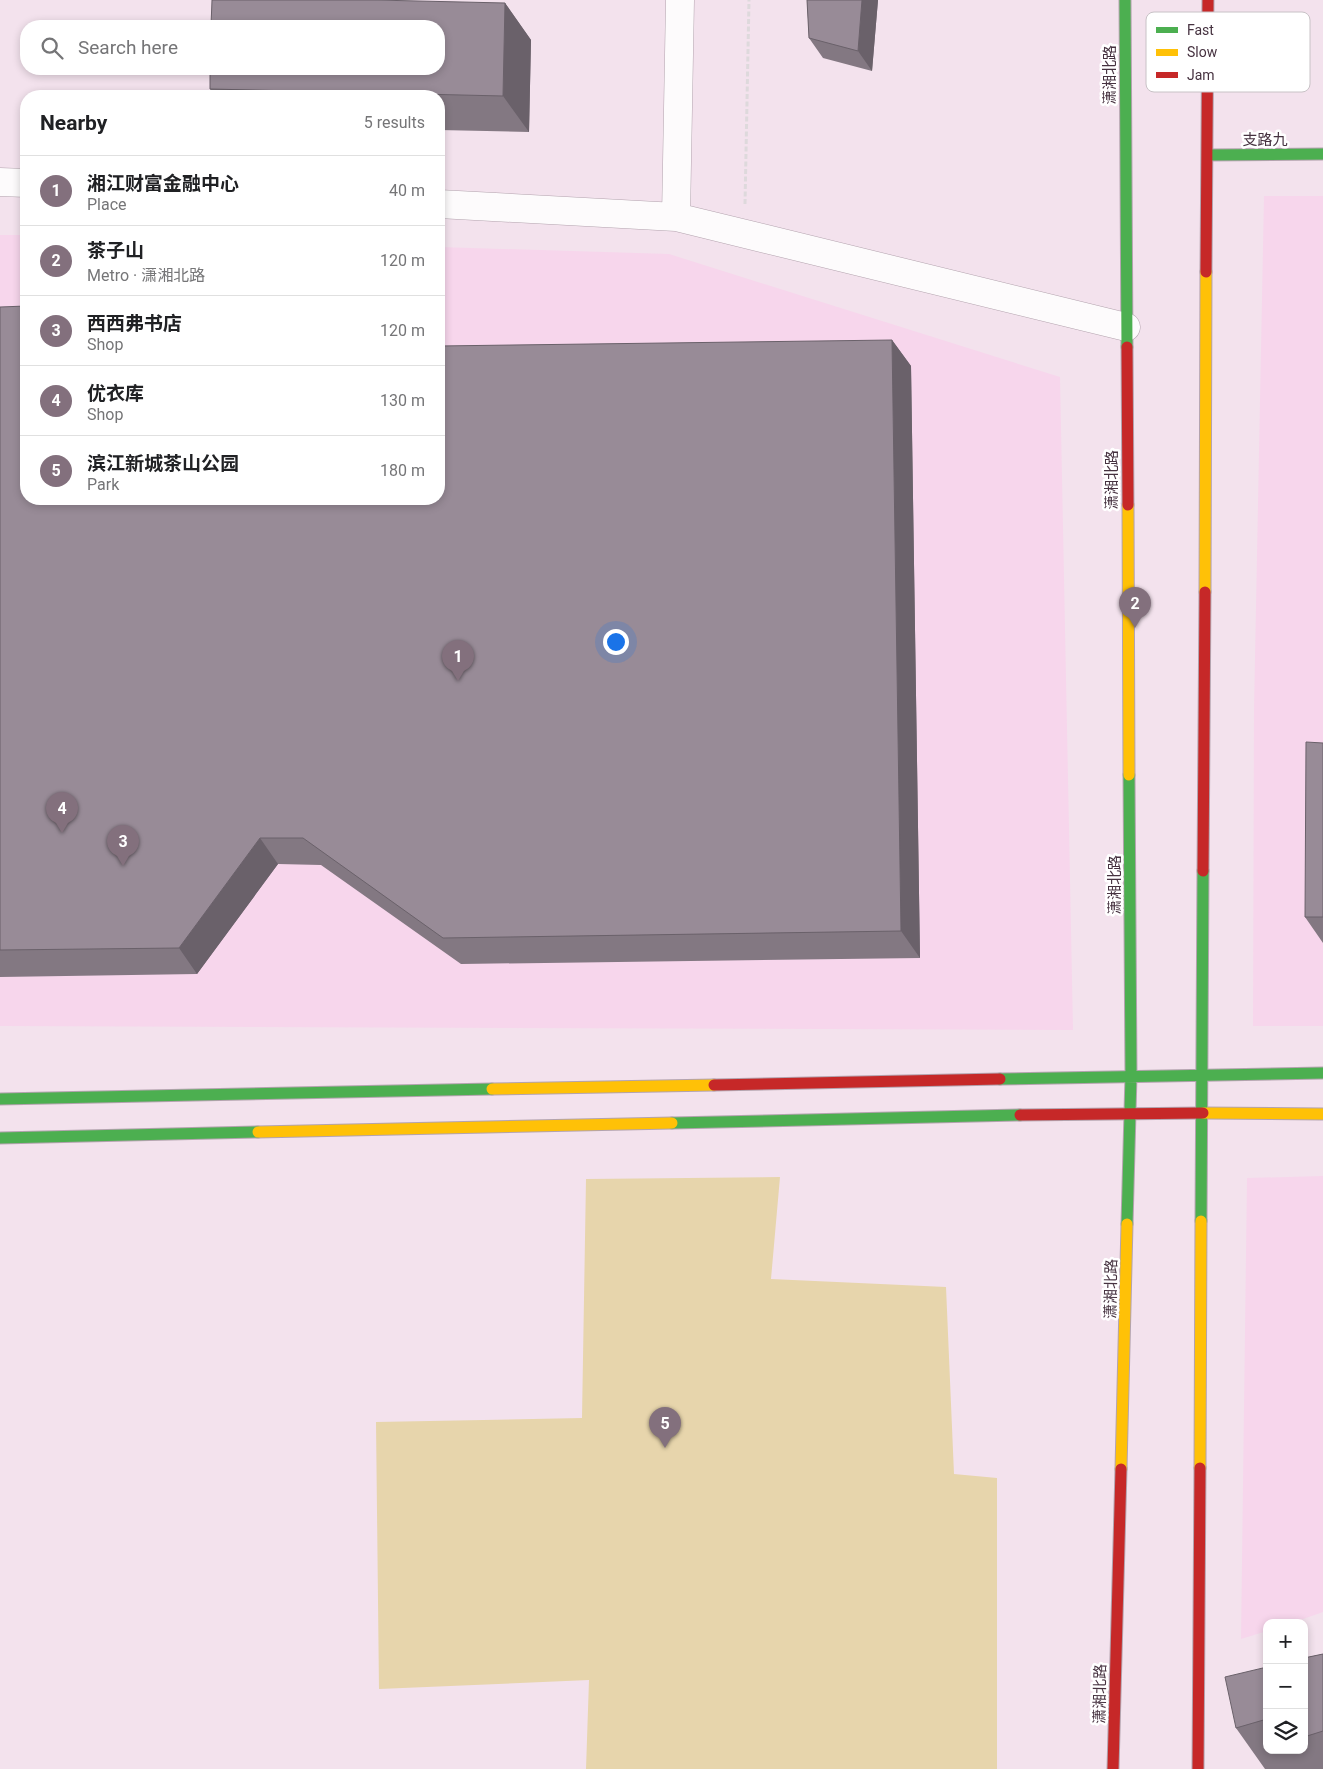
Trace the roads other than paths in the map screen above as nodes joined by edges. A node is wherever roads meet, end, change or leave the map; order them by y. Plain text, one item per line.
1 (680, 0) edge
2 (1125, 0) edge
3 (1208, 92) edge
4 (1323, 154) edge
5 (1208, 155) junction
6 (0, 182) edge
7 (20, 183) edge
8 (445, 204) edge
9 (676, 217) junction
10 (1126, 328) junction
11 (1323, 1073) edge
12 (1203, 1074) junction
13 (1132, 1075) junction
14 (0, 1100) edge
15 (1130, 1113) junction
16 (1202, 1114) junction
17 (1323, 1114) edge
18 (0, 1138) edge
19 (1113, 1769) edge
20 (1198, 1769) edge

1 - 9 street
2 - 10 main road, 潇湘北路
3 - 5 main road
4 - 5 main road, 支路九
5 - 12 main road
6 - 7 street
8 - 9 street
9 - 10 street
10 - 13 main road, 潇湘北路
11 - 12 main road
12 - 13 main road
12 - 16 main road
13 - 14 main road
13 - 15 main road, 潇湘北路
15 - 16 main road
15 - 18 main road
15 - 19 main road, 潇湘北路
16 - 17 main road
16 - 20 main road

